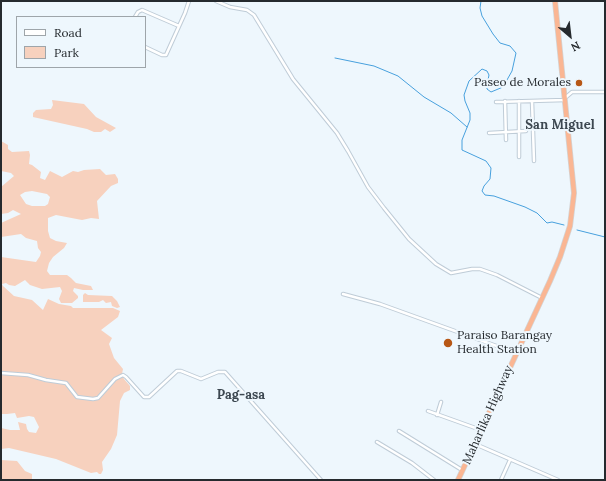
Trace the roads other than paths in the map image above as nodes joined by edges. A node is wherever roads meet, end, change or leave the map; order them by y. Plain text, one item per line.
1 (188, 1) edge
2 (216, 1) edge
3 (555, 1) edge
4 (136, 16) edge
5 (179, 26) junction
6 (146, 47) edge
7 (605, 92) edge
8 (566, 99) junction
9 (504, 101) junction
10 (519, 101) junction
11 (532, 101) junction
12 (496, 102) dead end
13 (526, 131) dead end
14 (489, 132) dead end
15 (519, 132) junction
16 (506, 133) junction
17 (506, 140) dead end
18 (519, 157) dead end
19 (534, 161) dead end
20 (343, 294) dead end
21 (542, 298) junction
22 (516, 353) junction
23 (1, 373) edge
24 (441, 402) dead end
25 (428, 411) dead end
26 (437, 415) junction
27 (481, 430) junction
28 (399, 431) dead end
29 (377, 442) dead end
30 (475, 444) junction
31 (510, 460) junction
32 (463, 470) junction
33 (321, 480) edge
34 (434, 480) edge
35 (458, 480) edge
36 (500, 480) edge
37 (558, 480) edge

1 - 5 street
2 - 21 street
3 - 8 highway, Maharlika Highway
4 - 5 street
5 - 6 street
7 - 8 street
8 - 11 street
8 - 21 highway, Maharlika Highway
9 - 10 street
9 - 12 street
9 - 16 street
10 - 11 street
10 - 15 street
11 - 19 street
13 - 15 street
14 - 16 street
15 - 16 street
15 - 18 street
16 - 17 street
20 - 22 street
21 - 22 highway, Maharlika Highway
22 - 27 highway, Maharlika Highway
23 - 33 street
24 - 26 street
25 - 26 street
26 - 27 street
27 - 30 highway, Maharlika Highway
28 - 32 street
29 - 34 street
30 - 31 street
30 - 32 highway, Maharlika Highway
31 - 36 street
31 - 37 street
32 - 35 highway, Maharlika Highway

